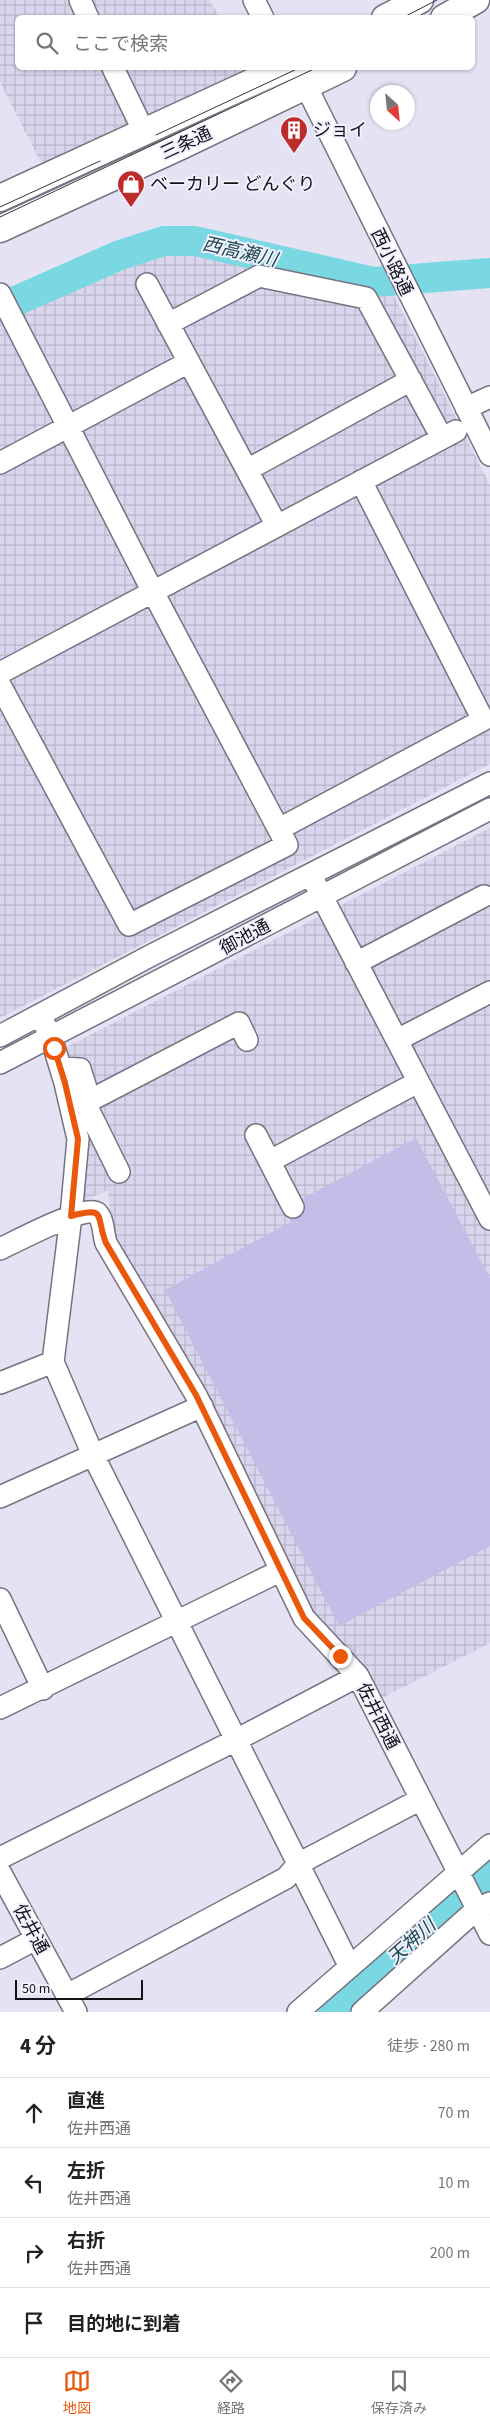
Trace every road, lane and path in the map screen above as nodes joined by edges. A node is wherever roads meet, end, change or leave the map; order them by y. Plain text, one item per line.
1 (80, 0) edge
2 (254, 0) edge
3 (420, 0) edge
4 (476, 0) edge
5 (87, 15) edge
6 (262, 15) edge
7 (391, 15) edge
8 (449, 15) edge
9 (114, 70) edge
10 (279, 70) edge
11 (334, 70) edge
12 (301, 77) edge
13 (144, 132) junction
14 (0, 198) edge
15 (0, 229) edge
16 (147, 284) dead end
17 (4, 302) edge
18 (168, 324) junction
19 (189, 362) junction
20 (411, 380) junction
21 (490, 397) edge
22 (466, 408) junction
23 (68, 426) junction
24 (490, 455) edge
25 (0, 463) edge
26 (247, 470) junction
27 (361, 481) junction
28 (277, 526) junction
29 (152, 592) junction
30 (0, 673) edge
31 (0, 685) edge
32 (490, 783) edge
33 (490, 809) edge
34 (280, 829) junction
35 (310, 874) junction
36 (484, 896) dead end
37 (322, 897) junction
38 (356, 963) junction
39 (490, 992) edge
40 (40, 1015) junction
41 (0, 1036) edge
42 (51, 1037) junction
43 (247, 1040) dead end
44 (396, 1040) junction
45 (0, 1063) edge
46 (61, 1068) junction
47 (418, 1082) junction
48 (90, 1101) junction
49 (256, 1135) dead end
50 (270, 1161) junction
51 (119, 1172) dead end
52 (293, 1206) dead end
53 (71, 1216) junction
54 (490, 1219) edge
55 (0, 1249) edge
56 (53, 1362) junction
57 (0, 1383) edge
58 (202, 1406) junction
59 (93, 1455) junction
60 (0, 1496) edge
61 (280, 1571) junction
62 (0, 1599) edge
63 (176, 1623) junction
64 (358, 1676) junction
65 (42, 1689) junction
66 (0, 1708) edge
67 (236, 1740) junction
68 (420, 1799) junction
69 (490, 1845) edge
70 (0, 1858) edge
71 (298, 1864) junction
72 (0, 1872) edge
73 (460, 1877) junction
74 (484, 1906) edge
75 (490, 1934) edge
76 (36, 1939) junction
77 (0, 1958) edge
78 (350, 1967) junction
79 (72, 2004) edge
80 (368, 2010) edge
81 (298, 2012) edge

1 - 5 street
2 - 6 street
3 - 7 main road
4 - 8 main road
9 - 13 street
10 - 13 main road, 三条通
11 - 12 main road, 三条通
12 - 15 main road, 三条通
12 - 22 street, 西小路通
13 - 14 main road, 三条通
16 - 18 street
17 - 23 street
18 - 19 street
18 - 20 street
19 - 23 street
19 - 26 street
20 - 26 street
20 - 27 street
21 - 22 street
22 - 24 street, 西小路通
23 - 25 street
23 - 29 street
26 - 28 street
27 - 28 street
27 - 34 street
28 - 29 street
29 - 30 street
29 - 34 street
31 - 34 street
32 - 35 street, 御池通
33 - 37 street, 御池通
35 - 37 street
35 - 40 street, 御池通
36 - 38 street
37 - 38 street
37 - 42 street, 御池通
38 - 44 street
39 - 44 street
40 - 41 street, 御池通
40 - 42 street
42 - 45 street, 御池通
42 - 46 street
43 - 48 street
44 - 47 street
46 - 48 street
46 - 53 street
47 - 50 street
47 - 54 street
48 - 51 street
49 - 50 street
50 - 52 street
53 - 55 street
53 - 56 street
53 - 58 street, 佐井西通
56 - 57 street
56 - 59 street
58 - 59 street
58 - 61 street, 佐井西通
59 - 60 street
59 - 63 street
61 - 63 street
61 - 64 street, 佐井西通
62 - 65 street
63 - 65 street
63 - 67 street
64 - 67 street
64 - 68 street, 佐井西通
65 - 66 street
67 - 70 street
67 - 71 street
68 - 71 street
68 - 73 street, 佐井西通
69 - 73 street
71 - 78 street
71 - 79 street
72 - 76 street, 佐井通
73 - 74 street, 佐井西通
73 - 78 street
74 - 75 street, 佐井西通
74 - 80 street
76 - 77 street
76 - 79 street, 佐井通
78 - 81 street

